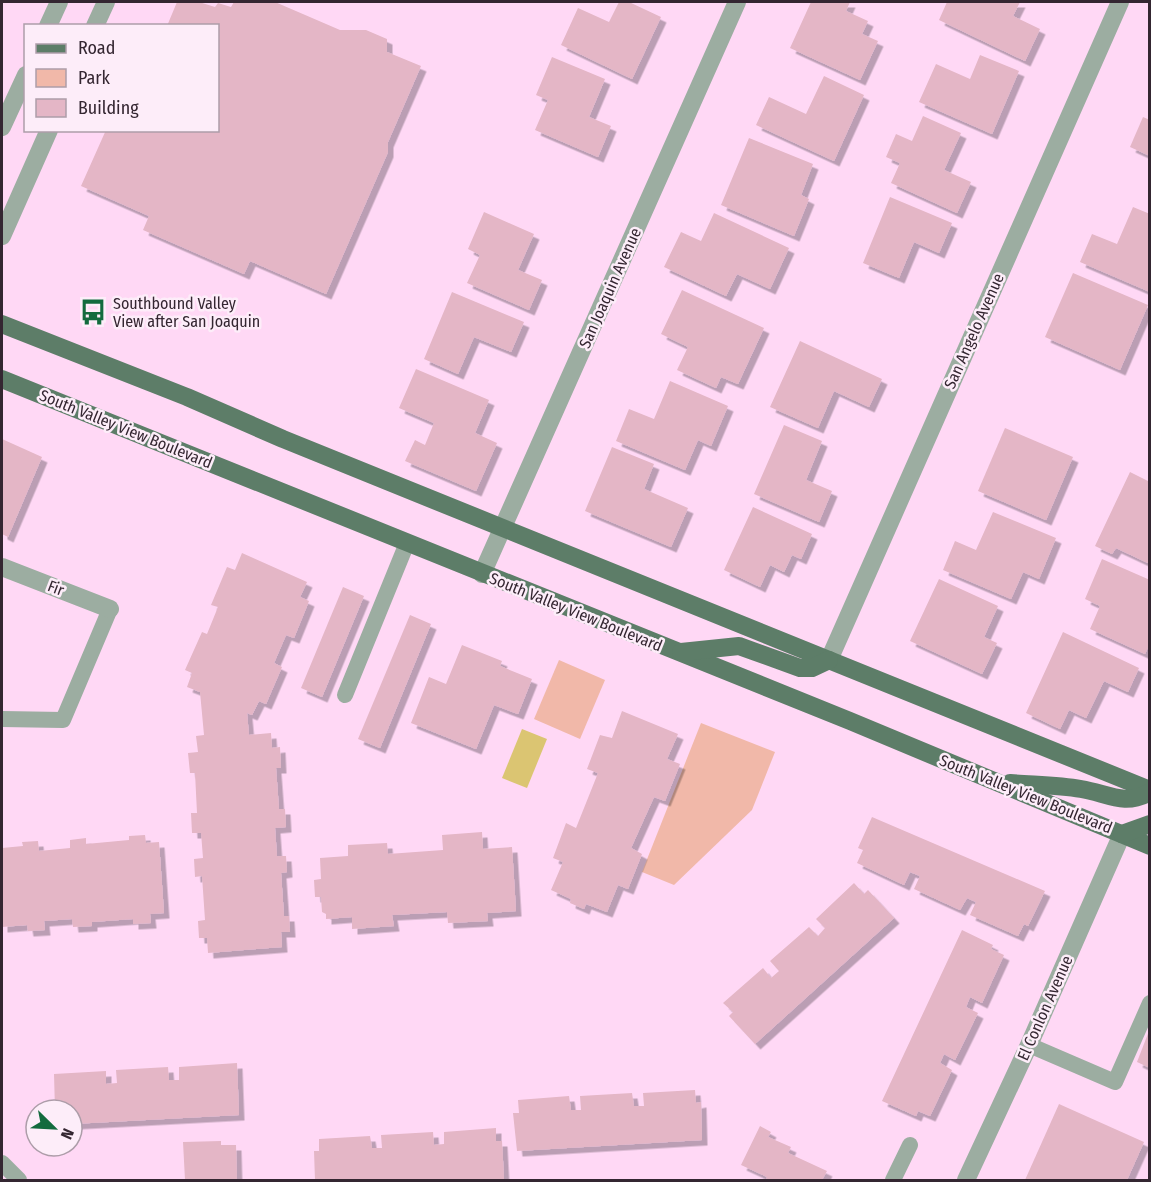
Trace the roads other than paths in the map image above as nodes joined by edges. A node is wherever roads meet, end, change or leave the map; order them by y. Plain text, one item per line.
1 (59, 2) edge
2 (106, 2) edge
3 (737, 2) edge
4 (1120, 2) edge
5 (49, 24) edge
6 (96, 24) edge
7 (24, 79) edge
8 (2, 128) edge
9 (48, 132) edge
10 (2, 236) edge
11 (2, 324) edge
12 (2, 379) edge
13 (503, 528) junction
14 (407, 543) junction
15 (2, 567) edge
16 (482, 574) junction
17 (110, 609) joint
18 (679, 653) junction
19 (829, 660) junction
20 (345, 695) dead end
21 (2, 719) edge
22 (993, 782) junction
23 (1149, 791) edge
24 (1149, 824) edge
25 (1122, 834) junction
26 (1149, 846) edge
27 (1149, 1003) edge
28 (1029, 1045) junction
29 (910, 1145) dead end
30 (2, 1163) edge
31 (19, 1180) edge
32 (892, 1180) edge
33 (966, 1180) edge

1 - 5 street
2 - 6 street
3 - 13 street, San Joaquin Avenue
4 - 19 street, San Angelo Avenue
7 - 8 street
9 - 10 street
11 - 13 main road
12 - 14 main road, South Valley View Boulevard
13 - 16 street, San Joaquin Avenue
13 - 19 main road
14 - 16 main road, South Valley View Boulevard
14 - 20 lane
15 - 17 street, Fir
16 - 18 main road, South Valley View Boulevard
17 - 21 lane
18 - 19 main road
18 - 22 main road, South Valley View Boulevard
19 - 23 main road
22 - 23 main road
22 - 25 main road, South Valley View Boulevard
24 - 25 main road
25 - 26 main road, South Valley View Boulevard
25 - 28 street, El Conlon Avenue
27 - 28 lane
28 - 33 street, El Conlon Avenue
29 - 32 lane
30 - 31 lane

